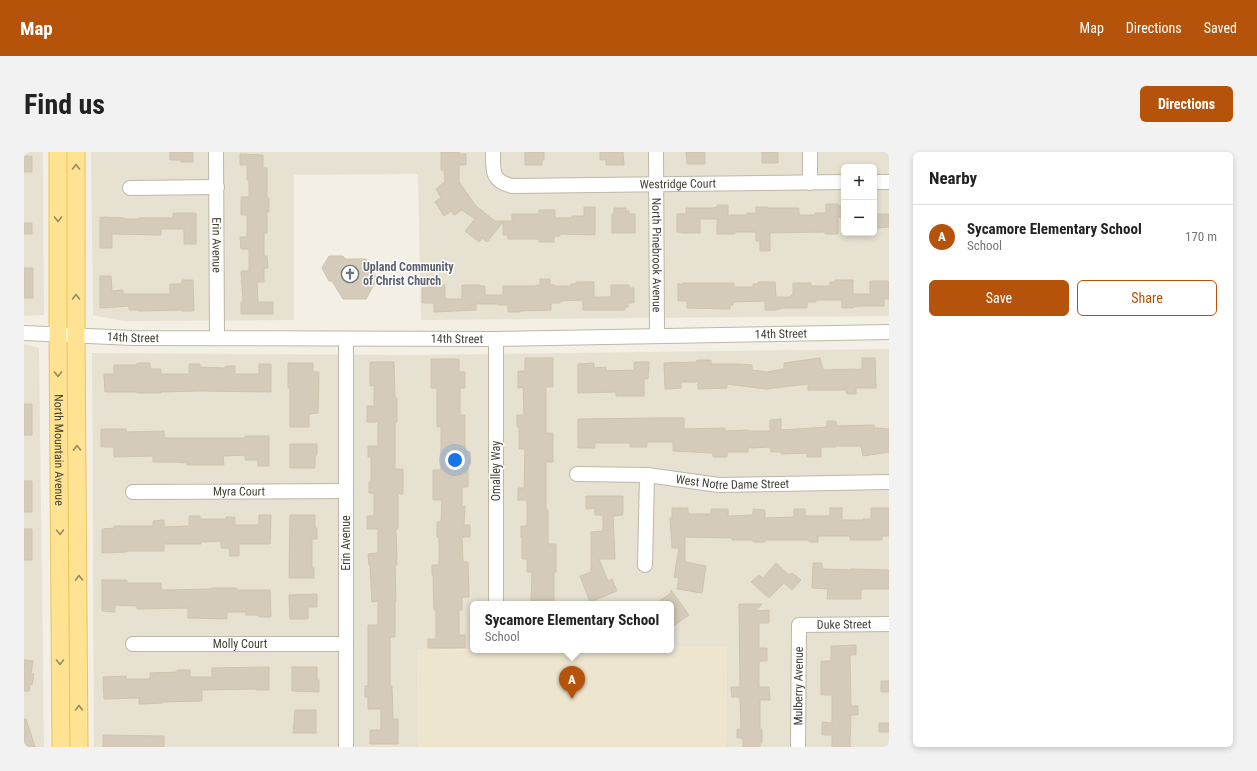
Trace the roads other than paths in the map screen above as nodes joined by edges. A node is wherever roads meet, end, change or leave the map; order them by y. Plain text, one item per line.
1 (58, 152) edge
2 (76, 152) edge
3 (216, 152) edge
4 (493, 152) edge
5 (656, 152) edge
6 (810, 152) edge
7 (810, 182) junction
8 (841, 182) edge
9 (877, 182) edge
10 (889, 182) edge
11 (656, 183) junction
12 (217, 187) junction
13 (130, 188) dead end
14 (889, 332) edge
15 (24, 334) edge
16 (58, 335) junction
17 (657, 335) junction
18 (76, 336) junction
19 (217, 338) junction
20 (346, 338) junction
21 (496, 338) junction
22 (577, 474) dead end
23 (647, 475) junction
24 (889, 482) edge
25 (346, 491) junction
26 (133, 492) dead end
27 (645, 565) dead end
28 (496, 601) edge
29 (889, 624) edge
30 (799, 625) joint
31 (133, 644) dead end
32 (346, 644) junction
33 (61, 747) edge
34 (79, 747) edge
35 (346, 747) edge
36 (798, 747) edge

1 -> 16 main road, North Mountain Avenue
18 -> 2 main road, North Mountain Avenue
3 - 12 street, Erin Avenue
4 - 11 street, Westridge Court
5 - 11 street, North Pinebrook Avenue
6 - 7 street
7 - 8 street, Westridge Court
7 - 11 street, Westridge Court
9 - 10 street
11 - 17 street, North Pinebrook Avenue
12 - 13 street
12 - 19 street, Erin Avenue
14 - 17 street, 14th Street
15 - 16 street, 14th Street
16 - 18 street, 14th Street
16 -> 33 main road, North Mountain Avenue
17 - 21 street, 14th Street
18 - 19 street, 14th Street
34 -> 18 main road, North Mountain Avenue
19 - 20 street, 14th Street
20 - 21 street, 14th Street
20 - 25 street, Erin Avenue
21 - 28 street, Omalley Way
22 - 23 street, West Notre Dame Street
23 - 24 street, West Notre Dame Street
23 - 27 street
25 - 26 street, Myra Court
25 - 32 street, Erin Avenue
29 - 30 street, Duke Street
30 - 36 street, Mulberry Avenue
31 - 32 street, Molly Court
32 - 35 street, Erin Avenue

